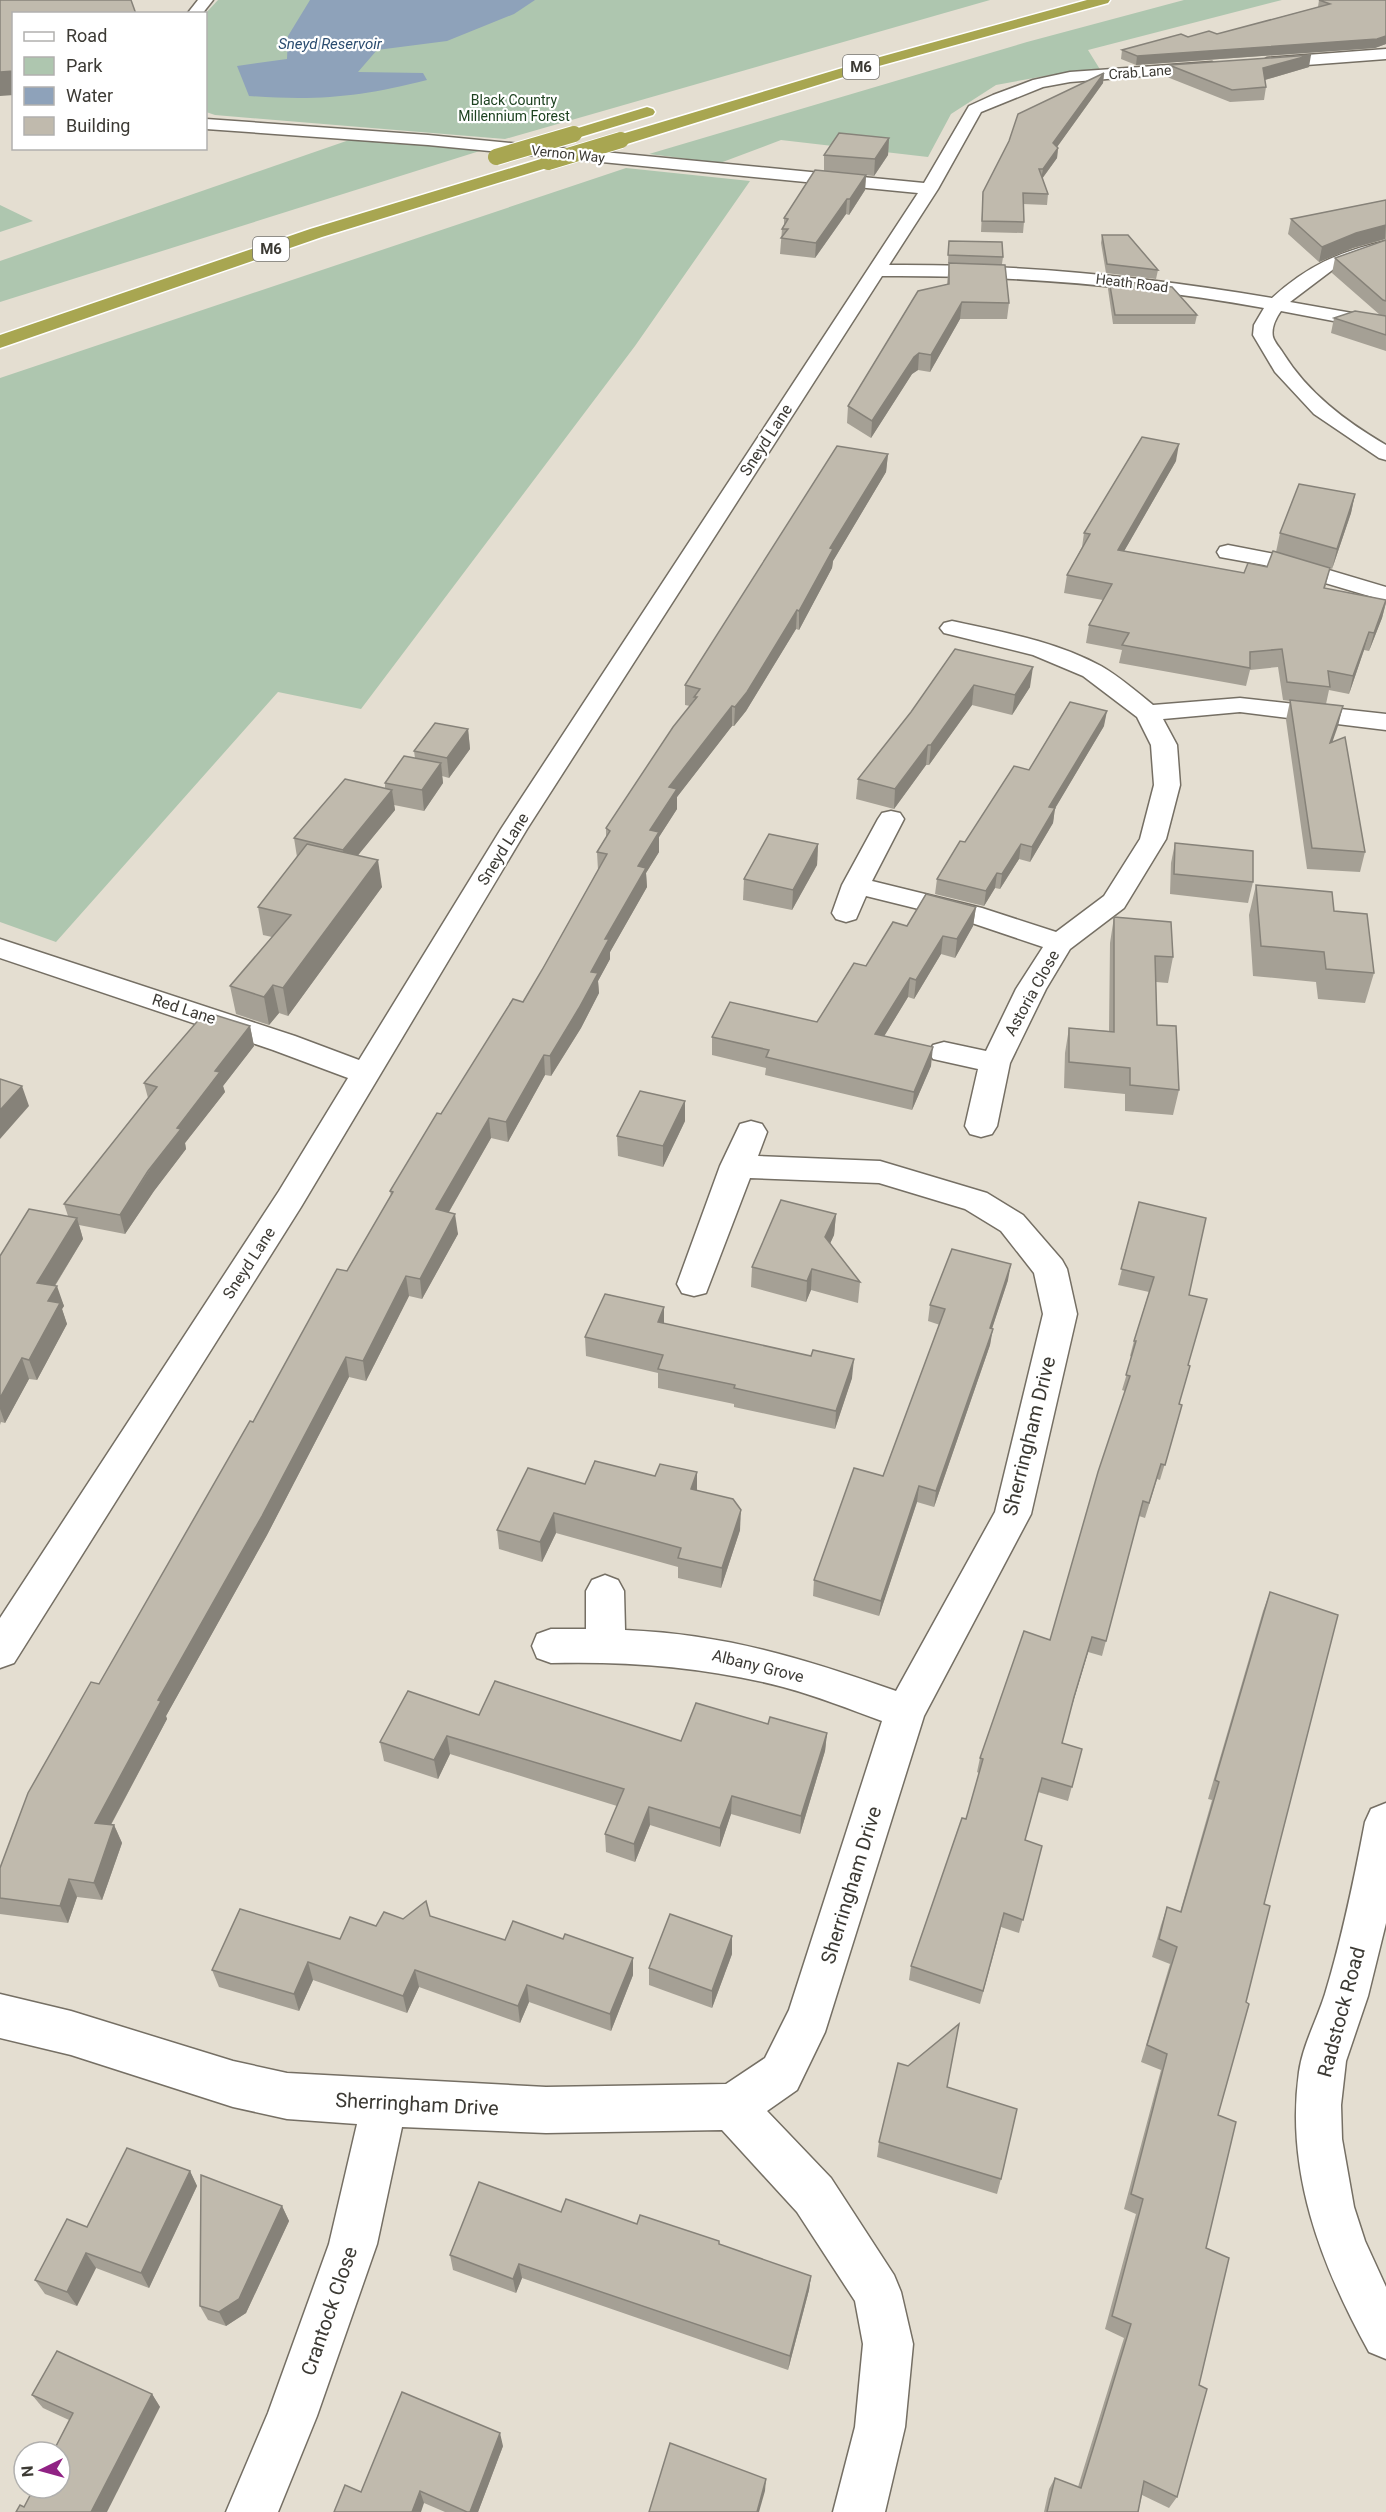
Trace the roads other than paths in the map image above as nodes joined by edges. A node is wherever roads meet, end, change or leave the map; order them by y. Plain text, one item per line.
1 (206, 0) edge
2 (1103, 0) edge
3 (196, 12) edge
4 (1386, 54) edge
5 (1246, 64) edge
6 (1222, 66) edge
7 (1039, 83) joint
8 (666, 106) dead end
9 (207, 124) edge
10 (473, 164) dead end
11 (929, 189) junction
12 (1386, 246) edge
13 (875, 271) junction
14 (1275, 306) junction
15 (1386, 325) edge
16 (0, 342) edge
17 (1386, 454) edge
18 (1236, 530) dead end
19 (1228, 552) junction
20 (1218, 574) edge
21 (1386, 594) edge
22 (952, 628) dead end
23 (1147, 713) junction
24 (1386, 722) edge
25 (891, 819) dead end
26 (856, 885) junction
27 (846, 913) dead end
28 (1060, 943) junction
29 (0, 948) edge
30 (944, 1052) dead end
31 (995, 1063) junction
32 (366, 1074) junction
33 (981, 1126) dead end
34 (694, 1284) dead end
35 (605, 1591) dead end
36 (606, 1644) junction
37 (551, 1646) dead end
38 (0, 1651) edge
39 (905, 1712) junction
40 (1386, 1822) edge
41 (0, 2016) edge
42 (384, 2103) junction
43 (732, 2107) junction
44 (1386, 2335) edge
45 (252, 2512) edge
46 (859, 2512) edge

1 - 3 street
2 - 16 highway, M6, bridge
4 - 5 street
6 - 7 street, Crab Lane
7 - 11 street, Sneyd Lane
8 - 10 highway, bridge
9 - 11 street, Vernon Way
11 - 13 street, Sneyd Lane
12 - 14 street
13 - 14 street, Heath Road
13 - 32 street, Sneyd Lane
14 - 15 street, Heath Road
14 - 17 street
18 - 19 street
19 - 20 street
19 - 21 street
22 - 23 street
23 - 24 street
23 - 28 street, Astoria Close
25 - 26 street
26 - 27 street
26 - 28 street
28 - 31 street, Astoria Close
29 - 32 street, Red Lane
30 - 31 street
31 - 33 street, Astoria Close
32 - 38 street, Sneyd Lane
34 - 39 street, Sherringham Drive
35 - 36 street
36 - 37 street, Albany Grove
36 - 39 street, Albany Grove
39 - 43 street, Sherringham Drive
40 - 44 street, Radstock Road
41 - 42 street, Sherringham Drive
42 - 43 street, Sherringham Drive
42 - 45 street, Crantock Close
43 - 46 street

